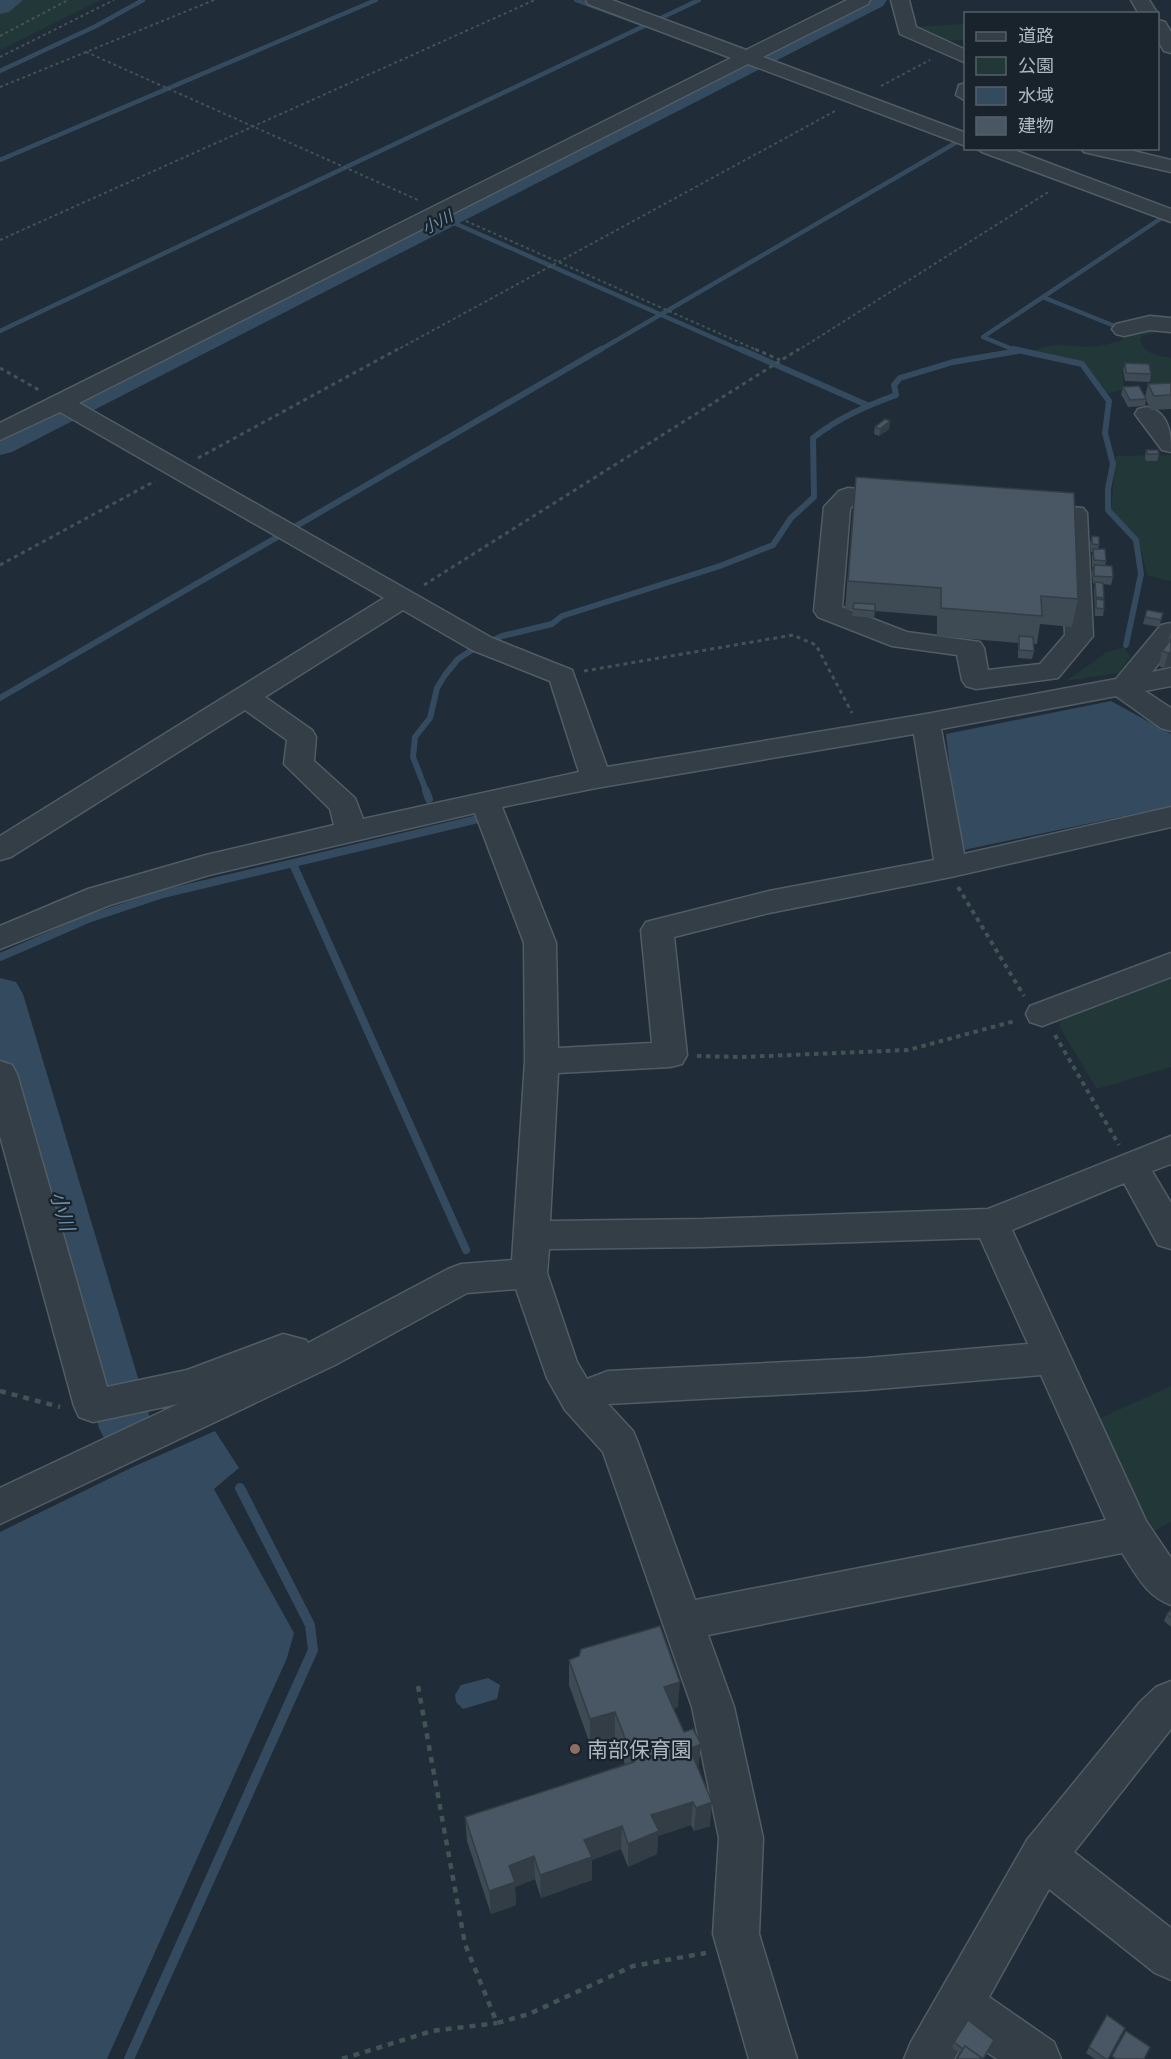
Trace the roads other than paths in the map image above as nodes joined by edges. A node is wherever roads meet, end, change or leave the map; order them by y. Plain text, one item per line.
1 (595, 0) edge
2 (861, 0) edge
3 (900, 0) edge
4 (1159, 28) edge
5 (1171, 46) edge
6 (958, 53) edge
7 (747, 57) junction
8 (964, 139) edge
9 (994, 150) edge
10 (1100, 150) edge
11 (1171, 166) edge
12 (1171, 216) edge
13 (1171, 325) edge
14 (1124, 329) dead end
15 (60, 402) junction
16 (1147, 414) dead end
17 (0, 433) edge
18 (1171, 445) edge
19 (403, 598) junction
20 (1171, 631) edge
21 (1004, 677) junction
22 (1171, 677) edge
23 (1132, 694) junction
24 (246, 697) junction
25 (1171, 701) edge
26 (1020, 706) junction
27 (1171, 722) edge
28 (926, 723) junction
29 (596, 778) junction
30 (485, 801) junction
31 (1171, 818) edge
32 (351, 832) junction
33 (0, 850) edge
34 (951, 867) junction
35 (0, 938) edge
36 (1171, 964) edge
37 (1042, 1014) road end
38 (542, 1061) junction
39 (0, 1074) edge
40 (1171, 1149) edge
41 (1131, 1165) junction
42 (992, 1223) junction
43 (1171, 1235) edge
44 (531, 1254) junction
45 (322, 1354) junction
46 (1053, 1358) junction
47 (579, 1399) junction
48 (0, 1507) edge
49 (1132, 1533) junction
50 (1171, 1587) edge
51 (682, 1621) junction
52 (1171, 1701) edge
53 (1043, 1856) junction
54 (1171, 1957) edge
55 (960, 2005) junction
56 (773, 2059) edge
57 (928, 2059) edge
58 (1037, 2059) edge

1 - 7 street
2 - 7 street
3 - 6 street
4 - 5 street
7 - 8 street
7 - 15 street
9 - 12 street
10 - 11 street
13 - 14 street
15 - 17 street
15 - 19 street
16 - 18 street
19 - 24 street
19 - 29 street
20 - 23 street
21 - 21 street
21 - 26 street
22 - 23 street
23 - 25 street
23 - 26 street
23 - 27 street
24 - 32 street
24 - 33 street
26 - 28 street
28 - 29 street
28 - 34 street
29 - 30 street
30 - 32 street
30 - 38 street
31 - 34 street
32 - 35 street
34 - 38 street
36 - 37 street
38 - 44 street
39 - 45 street
40 - 41 street
41 - 42 street
41 - 43 street
42 - 44 street
42 - 46 street
44 - 45 street
44 - 47 street
45 - 48 street
46 - 47 street
46 - 49 street
47 - 51 street
49 - 50 street
49 - 51 street
51 - 56 street
52 - 53 street
53 - 54 street
53 - 55 street
55 - 57 street
55 - 58 street

